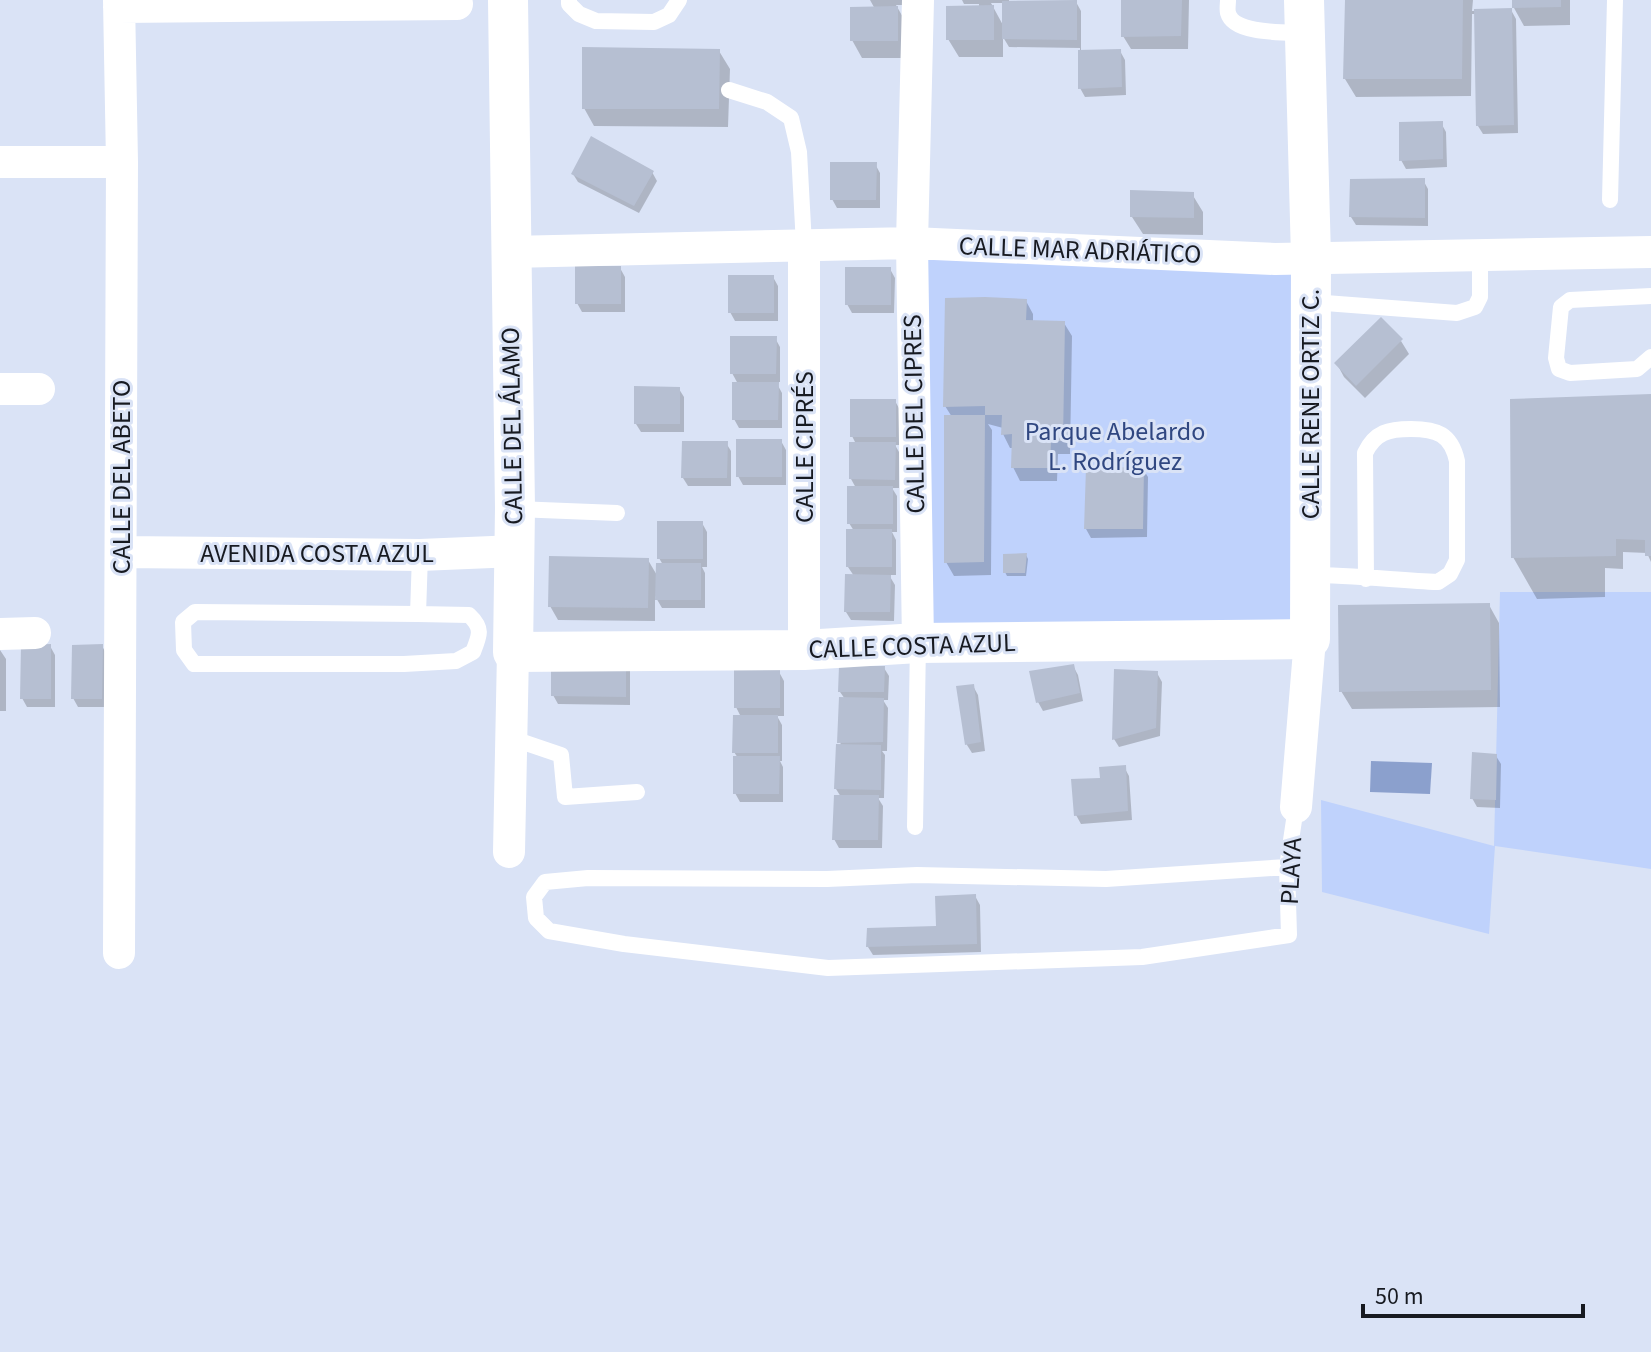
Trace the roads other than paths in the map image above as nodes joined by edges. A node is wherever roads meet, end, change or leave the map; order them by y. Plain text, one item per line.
1 (508, 0) edge
2 (569, 0) edge
3 (679, 0) edge
4 (918, 0) edge
5 (1228, 0) edge
6 (1615, 0) edge
7 (119, 3) edge
8 (457, 4) dead end
9 (1304, 17) edge
10 (729, 90) dead end
11 (0, 162) edge
12 (122, 162) junction
13 (1610, 200) dead end
14 (912, 243) junction
15 (804, 245) junction
16 (510, 252) junction
17 (1651, 252) edge
18 (1480, 254) junction
19 (1311, 257) junction
20 (1651, 296) edge
21 (1311, 302) junction
22 (1651, 357) edge
23 (0, 389) edge
24 (39, 389) dead end
25 (515, 508) junction
26 (617, 513) dead end
27 (514, 551) junction
28 (121, 552) junction
29 (420, 555) junction
30 (1309, 575) junction
31 (1366, 579) junction
32 (418, 614) junction
33 (35, 633) dead end
34 (0, 634) edge
35 (1310, 639) junction
36 (918, 643) junction
37 (804, 650) junction
38 (513, 652) junction
39 (511, 738) junction
40 (637, 792) dead end
41 (1296, 807) joint
42 (915, 827) dead end
43 (509, 852) dead end
44 (1287, 867) junction
45 (119, 953) dead end

1 - 16 street, CALLE DEL ÁLAMO
2 - 3 lane
4 - 14 street, CALLE DEL CIPRES
5 - 9 lane
6 - 13 lane
7 - 8 street
7 - 12 street, CALLE DEL ABETO
9 - 19 street, CALLE RENE ORTIZ C.
10 - 15 lane
11 - 12 street
12 - 28 street, CALLE DEL ABETO
14 - 15 street, CALLE MAR ADRIÁTICO
14 - 19 street, CALLE MAR ADRIÁTICO
14 - 36 street, CALLE DEL CIPRES
15 - 16 street, CALLE MAR ADRIÁTICO
15 - 37 street, CALLE CIPRÉS
16 - 25 street, CALLE DEL ÁLAMO
17 - 18 street, CALLE MAR ADRIÁTICO
18 - 19 street, CALLE MAR ADRIÁTICO
18 - 21 lane
19 - 21 street, CALLE RENE ORTIZ C.
20 - 22 lane
21 - 30 street, CALLE RENE ORTIZ C.
23 - 24 street
25 - 26 lane
25 - 27 street, CALLE DEL ÁLAMO
27 - 29 street, AVENIDA COSTA AZUL
27 - 38 street, CALLE DEL ÁLAMO
28 - 29 street, AVENIDA COSTA AZUL
28 - 45 street, CALLE DEL ABETO
29 - 32 lane
30 - 31 lane
30 - 35 street, CALLE RENE ORTIZ C.
31 - 31 lane
32 - 32 lane
33 - 34 street
35 - 36 street, CALLE COSTA AZUL
35 - 41 street, CALLE RENE ORTIZ C.
36 - 37 street, CALLE COSTA AZUL
36 - 42 lane, CALLE DEL CIPRES
37 - 38 street, CALLE COSTA AZUL
38 - 39 street, CALLE DEL ÁLAMO
39 - 40 lane
39 - 43 street, CALLE DEL ÁLAMO
41 - 44 lane, PLAYA
44 - 44 lane, PLAYA

